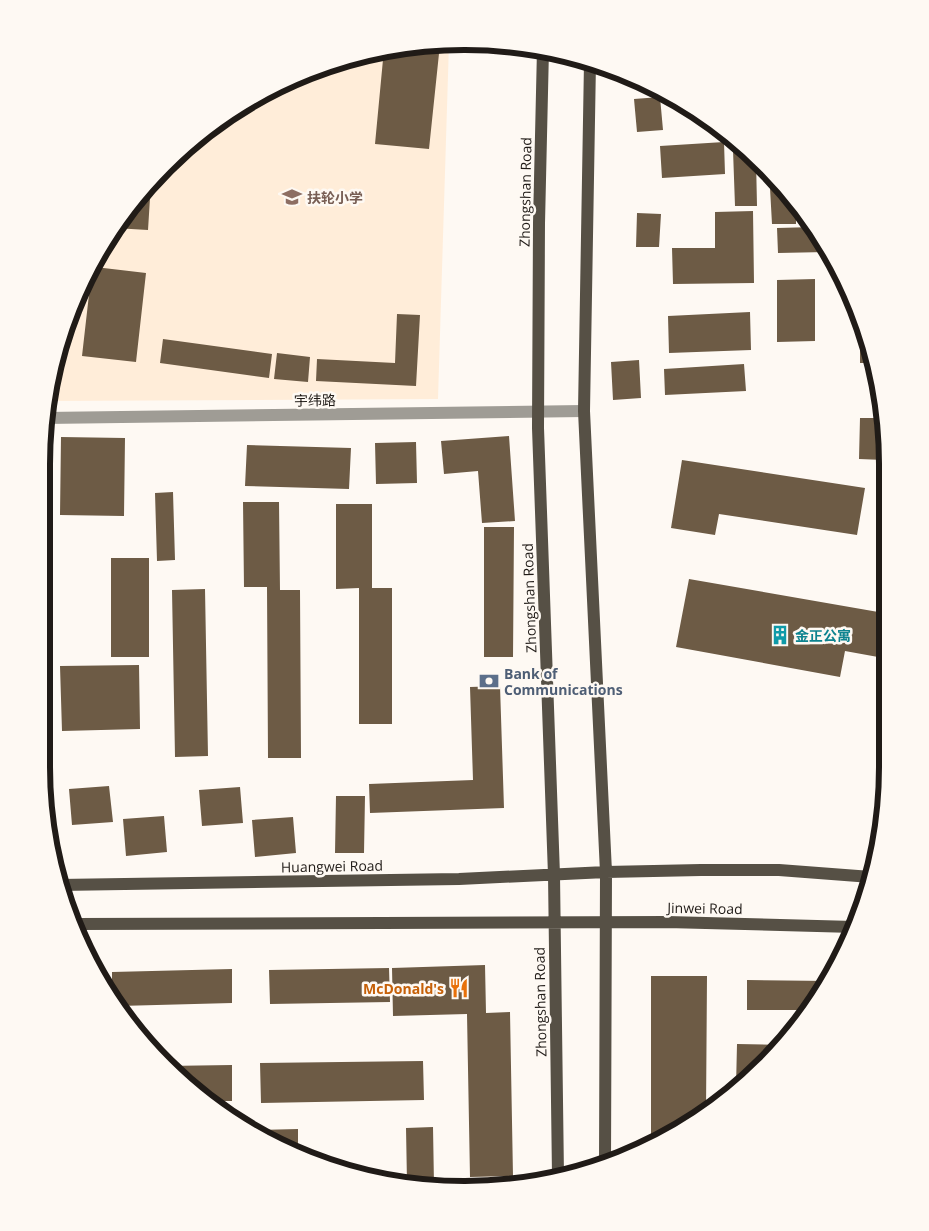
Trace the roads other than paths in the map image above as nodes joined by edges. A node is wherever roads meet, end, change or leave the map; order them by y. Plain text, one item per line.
1 (543, 58) edge
2 (590, 69) edge
3 (584, 411) junction
4 (538, 412) junction
5 (53, 418) edge
6 (606, 872) junction
7 (554, 875) junction
8 (864, 876) edge
9 (67, 885) edge
10 (554, 922) junction
11 (606, 922) junction
12 (82, 924) edge
13 (846, 927) edge
14 (605, 1156) edge
15 (558, 1170) edge

1 - 4 main road, Zhongshan Road
2 - 3 main road
3 - 4 street, 宇纬路
3 - 6 main road
4 - 5 street, 宇纬路
4 - 7 main road, Zhongshan Road
6 - 7 main road, Huangwei Road
6 - 8 main road
6 - 11 main road
7 - 9 main road, Huangwei Road
7 - 10 main road, Zhongshan Road
10 - 11 main road, Jinwei Road
10 - 12 main road
10 - 15 main road, Zhongshan Road
11 - 13 main road, Jinwei Road
11 - 14 main road

